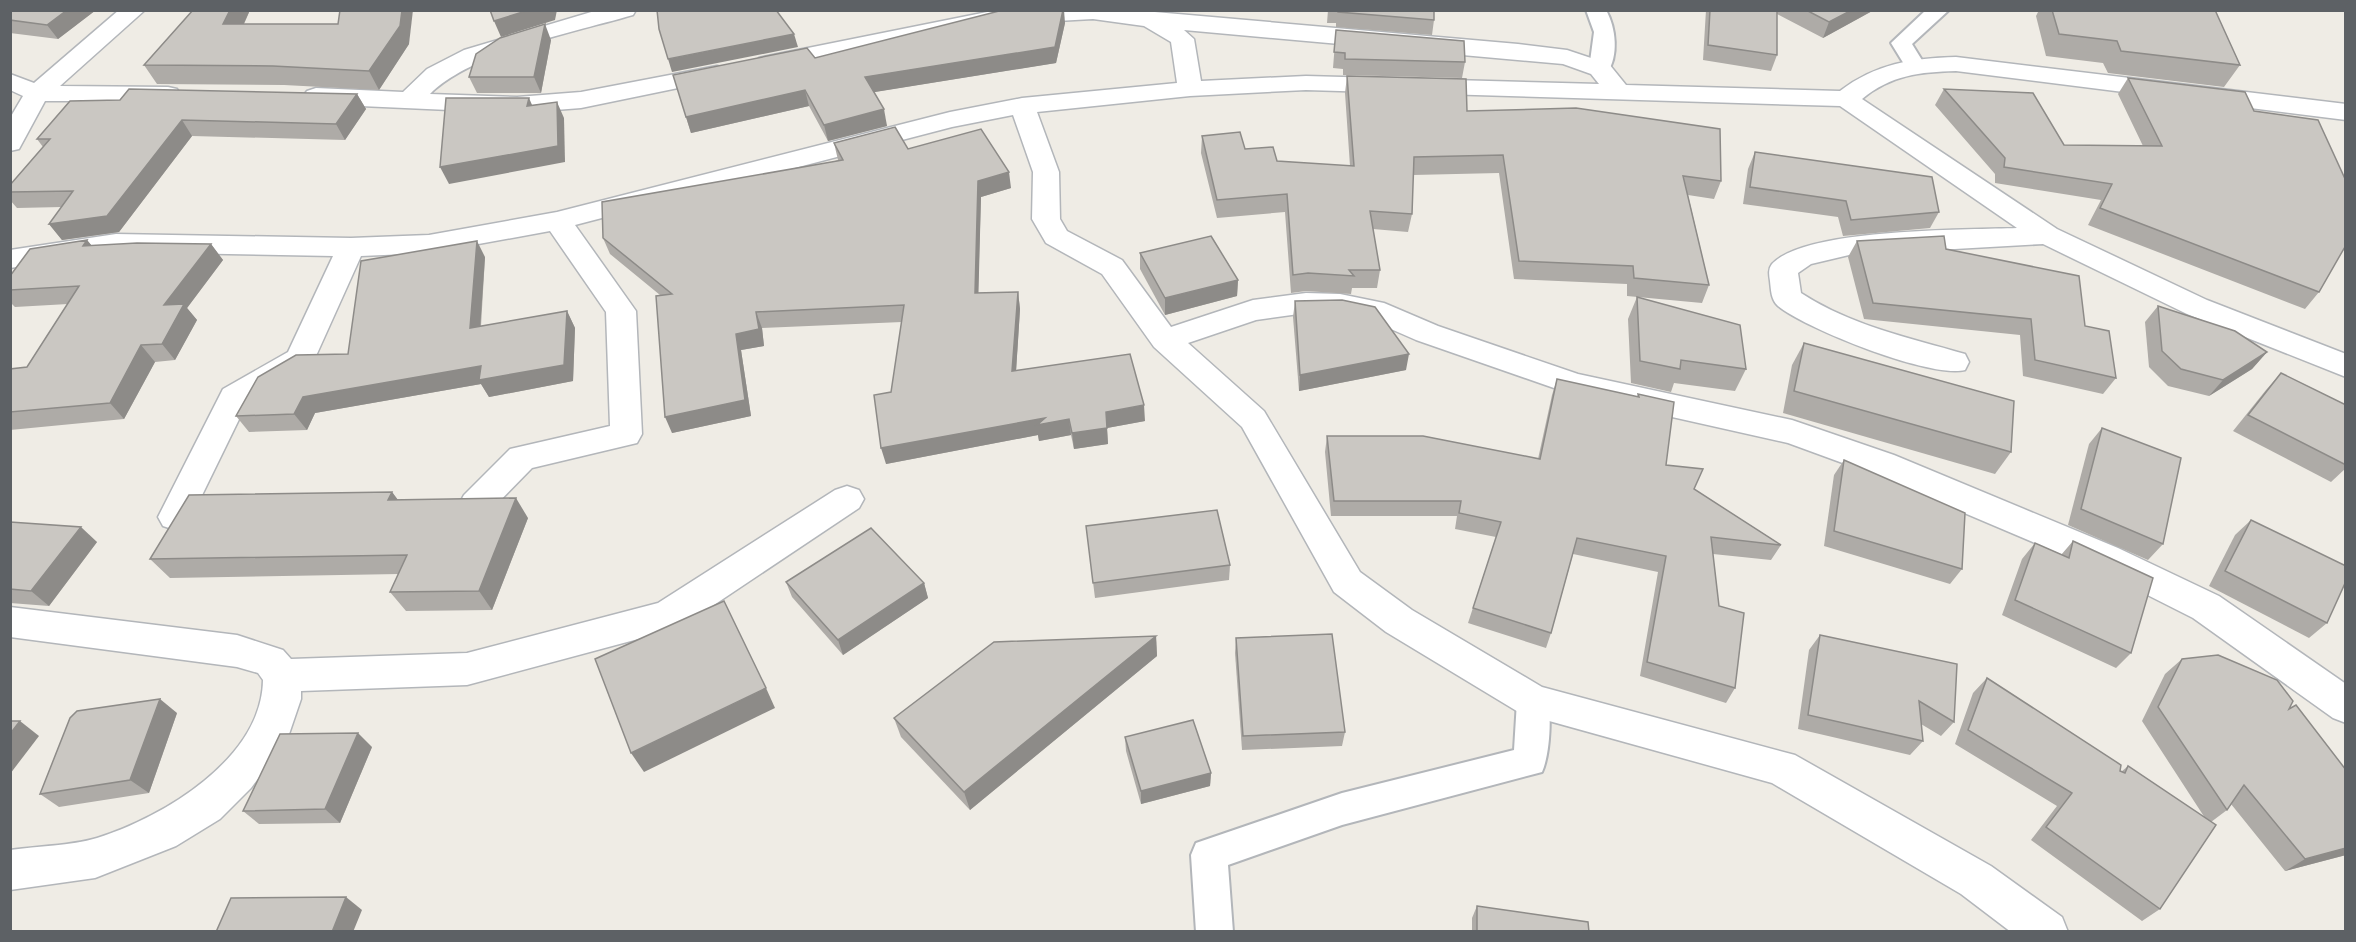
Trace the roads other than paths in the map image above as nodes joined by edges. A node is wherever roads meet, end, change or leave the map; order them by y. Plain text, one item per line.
1 (134, 10) edge
2 (625, 10) edge
3 (1596, 10) edge
4 (1939, 10) edge
5 (1093, 11) edge
6 (1150, 20) junction
7 (1914, 65) junction
8 (1600, 69) junction
9 (10, 81) edge
10 (1190, 89) junction
11 (37, 93) junction
12 (1619, 93) junction
13 (190, 94) edge
14 (295, 95) edge
15 (1846, 99) junction
16 (409, 101) junction
17 (1022, 106) junction
18 (2346, 112) edge
19 (10, 143) edge
20 (557, 221) junction
21 (2047, 235) junction
22 (351, 247) junction
23 (10, 259) edge
24 (1165, 340) junction
25 (1954, 362) dead end
26 (2346, 366) edge
27 (847, 499) dead end
28 (476, 504) edge
29 (176, 517) edge
30 (10, 622) edge
31 (282, 675) junction
32 (1533, 701) junction
33 (2346, 706) edge
34 (10, 870) edge
35 (1215, 932) edge
36 (2047, 932) edge

1 - 11 street
2 - 16 street
3 - 8 lane
4 - 7 lane
5 - 6 street
5 - 16 street
6 - 8 street
6 - 10 street
7 - 15 street
7 - 18 street
8 - 12 street
9 - 11 street
10 - 12 street
10 - 17 street
11 - 13 street
11 - 19 street
12 - 15 street
14 - 16 street
15 - 21 street
17 - 20 street
17 - 24 street
20 - 22 street
20 - 28 street
21 - 25 street
21 - 26 street
22 - 23 street
22 - 29 street
24 - 32 street
24 - 33 street
27 - 31 street
30 - 31 street
31 - 34 street
32 - 35 lane
32 - 36 street

